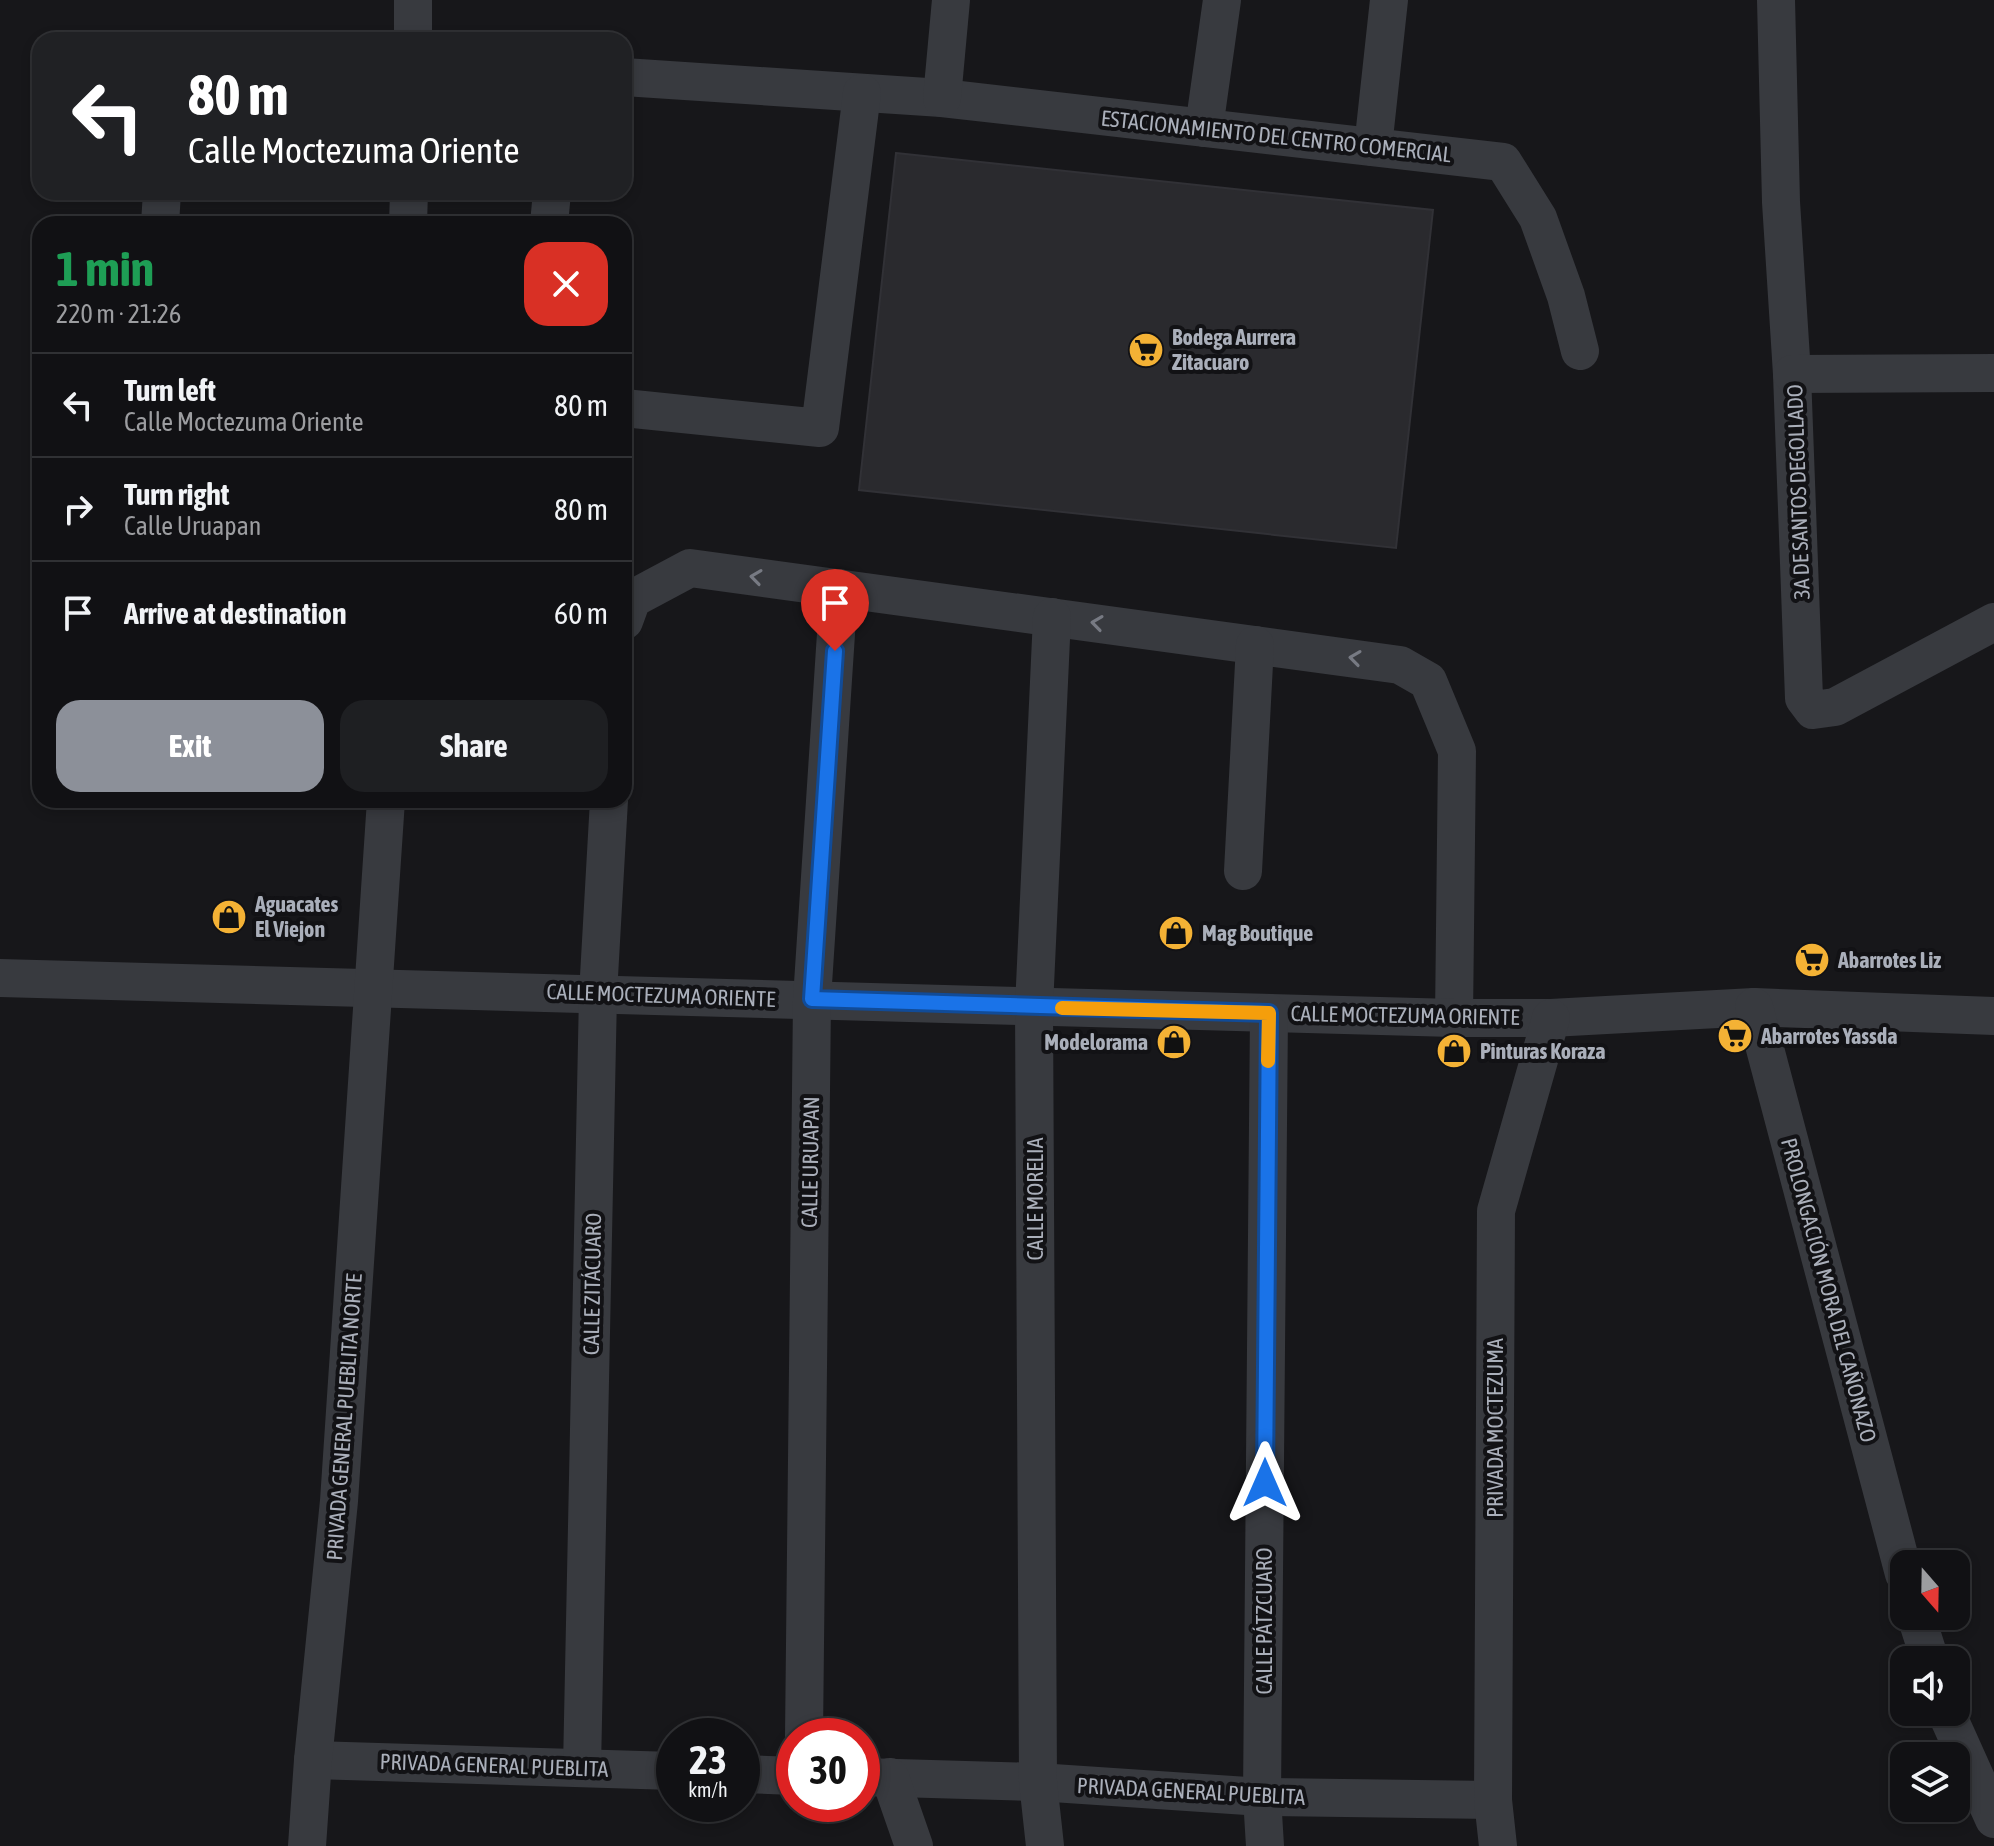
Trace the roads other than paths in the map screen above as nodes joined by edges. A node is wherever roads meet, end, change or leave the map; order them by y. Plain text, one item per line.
1 (413, 0) edge
2 (951, 0) edge
3 (1222, 0) edge
4 (1389, 0) edge
5 (1776, 0) edge
6 (413, 32) edge
7 (632, 78) edge
8 (862, 93) junction
9 (942, 98) junction
10 (1204, 128) junction
11 (1373, 147) junction
12 (1580, 351) dead end
13 (1994, 373) edge
14 (1792, 374) junction
15 (632, 409) edge
16 (839, 588) junction
17 (632, 607) edge
18 (1052, 617) junction
19 (1994, 622) edge
20 (1255, 645) junction
21 (386, 808) edge
22 (609, 808) edge
23 (1243, 871) dead end
24 (0, 978) edge
25 (375, 987) junction
26 (598, 994) junction
27 (812, 999) junction
28 (1034, 1007) junction
29 (1754, 1007) junction
30 (1269, 1013) junction
31 (1994, 1016) edge
32 (1454, 1018) junction
33 (1551, 1018) junction
34 (1898, 1550) edge
35 (804, 1718) edge
36 (1952, 1726) edge
37 (313, 1760) junction
38 (582, 1768) junction
39 (656, 1770) edge
40 (880, 1777) edge
41 (1038, 1782) junction
42 (880, 1784) edge
43 (1262, 1797) junction
44 (1493, 1800) junction
45 (1994, 1819) edge
46 (307, 1846) edge
47 (914, 1846) edge
48 (1045, 1846) edge
49 (1265, 1846) edge
50 (1498, 1846) edge

1 - 6 street
2 - 9 street
3 - 10 street
4 - 11 street
5 - 14 street
7 - 8 street, ESTACIONAMIENTO DEL CENTRO COMERCIAL
8 - 9 street, ESTACIONAMIENTO DEL CENTRO COMERCIAL
8 - 15 street
9 - 10 street, ESTACIONAMIENTO DEL CENTRO COMERCIAL
10 - 11 street, ESTACIONAMIENTO DEL CENTRO COMERCIAL
11 - 12 street, ESTACIONAMIENTO DEL CENTRO COMERCIAL
13 - 14 street, 3A DE SANTOS DEGOLLADO
14 - 19 street, 3A DE SANTOS DEGOLLADO
16 -> 17 street
16 - 18 street
16 - 27 street, CALLE URUAPAN
20 -> 18 street
18 - 28 street, CALLE MORELIA
20 - 23 street
32 -> 20 street
21 - 25 street, PRIVADA GENERAL PUEBLITA NORTE
22 - 26 street, CALLE ZITÁCUARO
24 - 25 street, CALLE MOCTEZUMA ORIENTE
25 - 26 street, CALLE MOCTEZUMA ORIENTE
25 - 37 street, PRIVADA GENERAL PUEBLITA NORTE
26 - 27 street, CALLE MOCTEZUMA ORIENTE
26 - 38 street, CALLE ZITÁCUARO
27 - 28 street, CALLE MOCTEZUMA ORIENTE
27 - 35 street, CALLE URUAPAN
28 - 30 street, CALLE MOCTEZUMA ORIENTE
28 - 41 street, CALLE MORELIA
29 - 31 street, CALLE MOCTEZUMA ORIENTE
29 - 33 street, CALLE MOCTEZUMA ORIENTE
29 - 34 street, PROLONGACIÓN MORA DEL CAÑONAZO
30 - 32 street, CALLE MOCTEZUMA ORIENTE
30 - 43 street, CALLE PÁTZCUARO
32 - 33 street, CALLE MOCTEZUMA ORIENTE
33 - 44 street, PRIVADA MOCTEZUMA
36 - 45 street
37 - 38 street, PRIVADA GENERAL PUEBLITA
37 - 46 street, PRIVADA GENERAL PUEBLITA NORTE
38 - 39 street, PRIVADA GENERAL PUEBLITA
40 - 41 street, PRIVADA GENERAL PUEBLITA
41 - 43 street, PRIVADA GENERAL PUEBLITA
41 - 48 street, CALLE MORELIA
42 - 47 street, PRIVADA GENERAL PUEBLITA
43 - 44 street, PRIVADA GENERAL PUEBLITA
43 - 49 street, CALLE PÁTZCUARO
44 - 50 street, PRIVADA MOCTEZUMA

